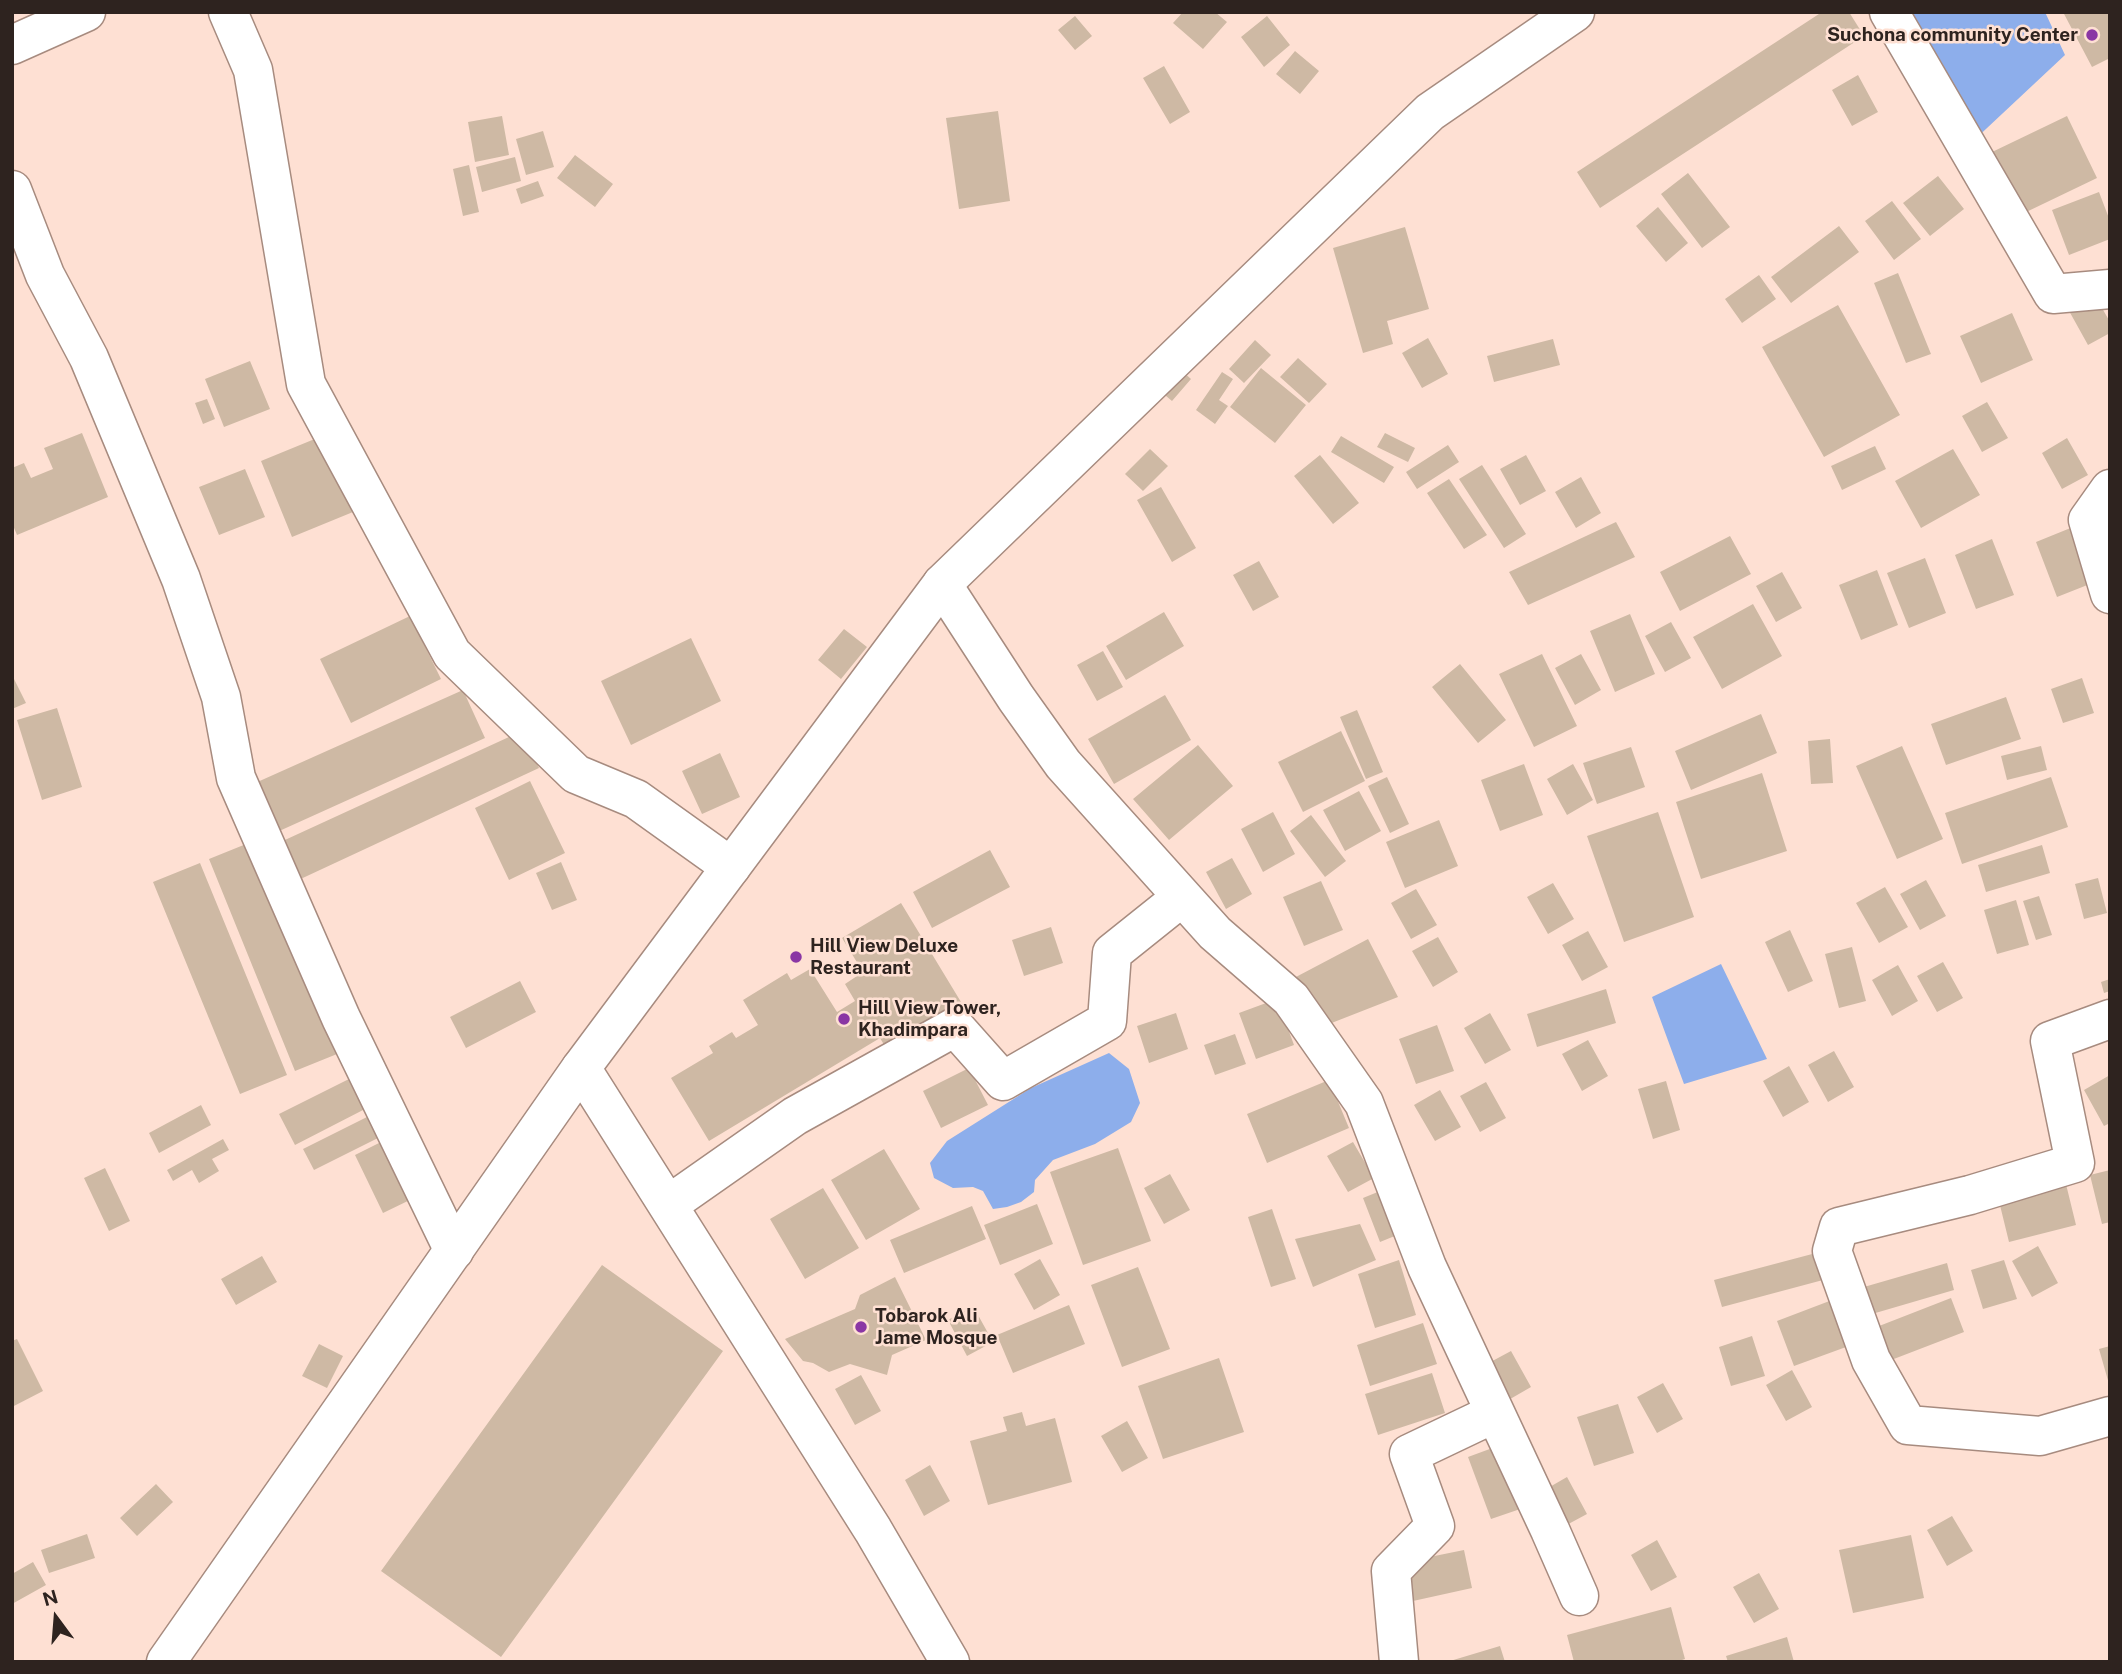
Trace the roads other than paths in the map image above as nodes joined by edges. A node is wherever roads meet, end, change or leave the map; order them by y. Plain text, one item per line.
1 (228, 12) edge
2 (1575, 12) edge
3 (1889, 12) edge
4 (77, 14) edge
5 (12, 44) edge
6 (12, 190) edge
7 (2110, 289) edge
8 (2110, 489) edge
9 (942, 584) junction
10 (2110, 594) edge
11 (731, 867) junction
12 (1182, 897) junction
13 (2110, 1019) edge
14 (581, 1068) junction
15 (668, 1205) junction
16 (454, 1251) junction
17 (1495, 1413) junction
18 (2110, 1416) edge
19 (1579, 1596) dead end
20 (166, 1662) edge
21 (950, 1662) edge
22 (1399, 1662) edge

1 - 11 main road
2 - 9 main road
3 - 7 main road
4 - 5 main road
6 - 16 main road
8 - 10 main road
9 - 11 main road
9 - 12 main road
11 - 14 main road
12 - 15 main road
12 - 17 main road
13 - 18 main road
14 - 15 main road
14 - 16 main road
15 - 21 main road
16 - 20 main road
17 - 19 main road
17 - 22 main road

